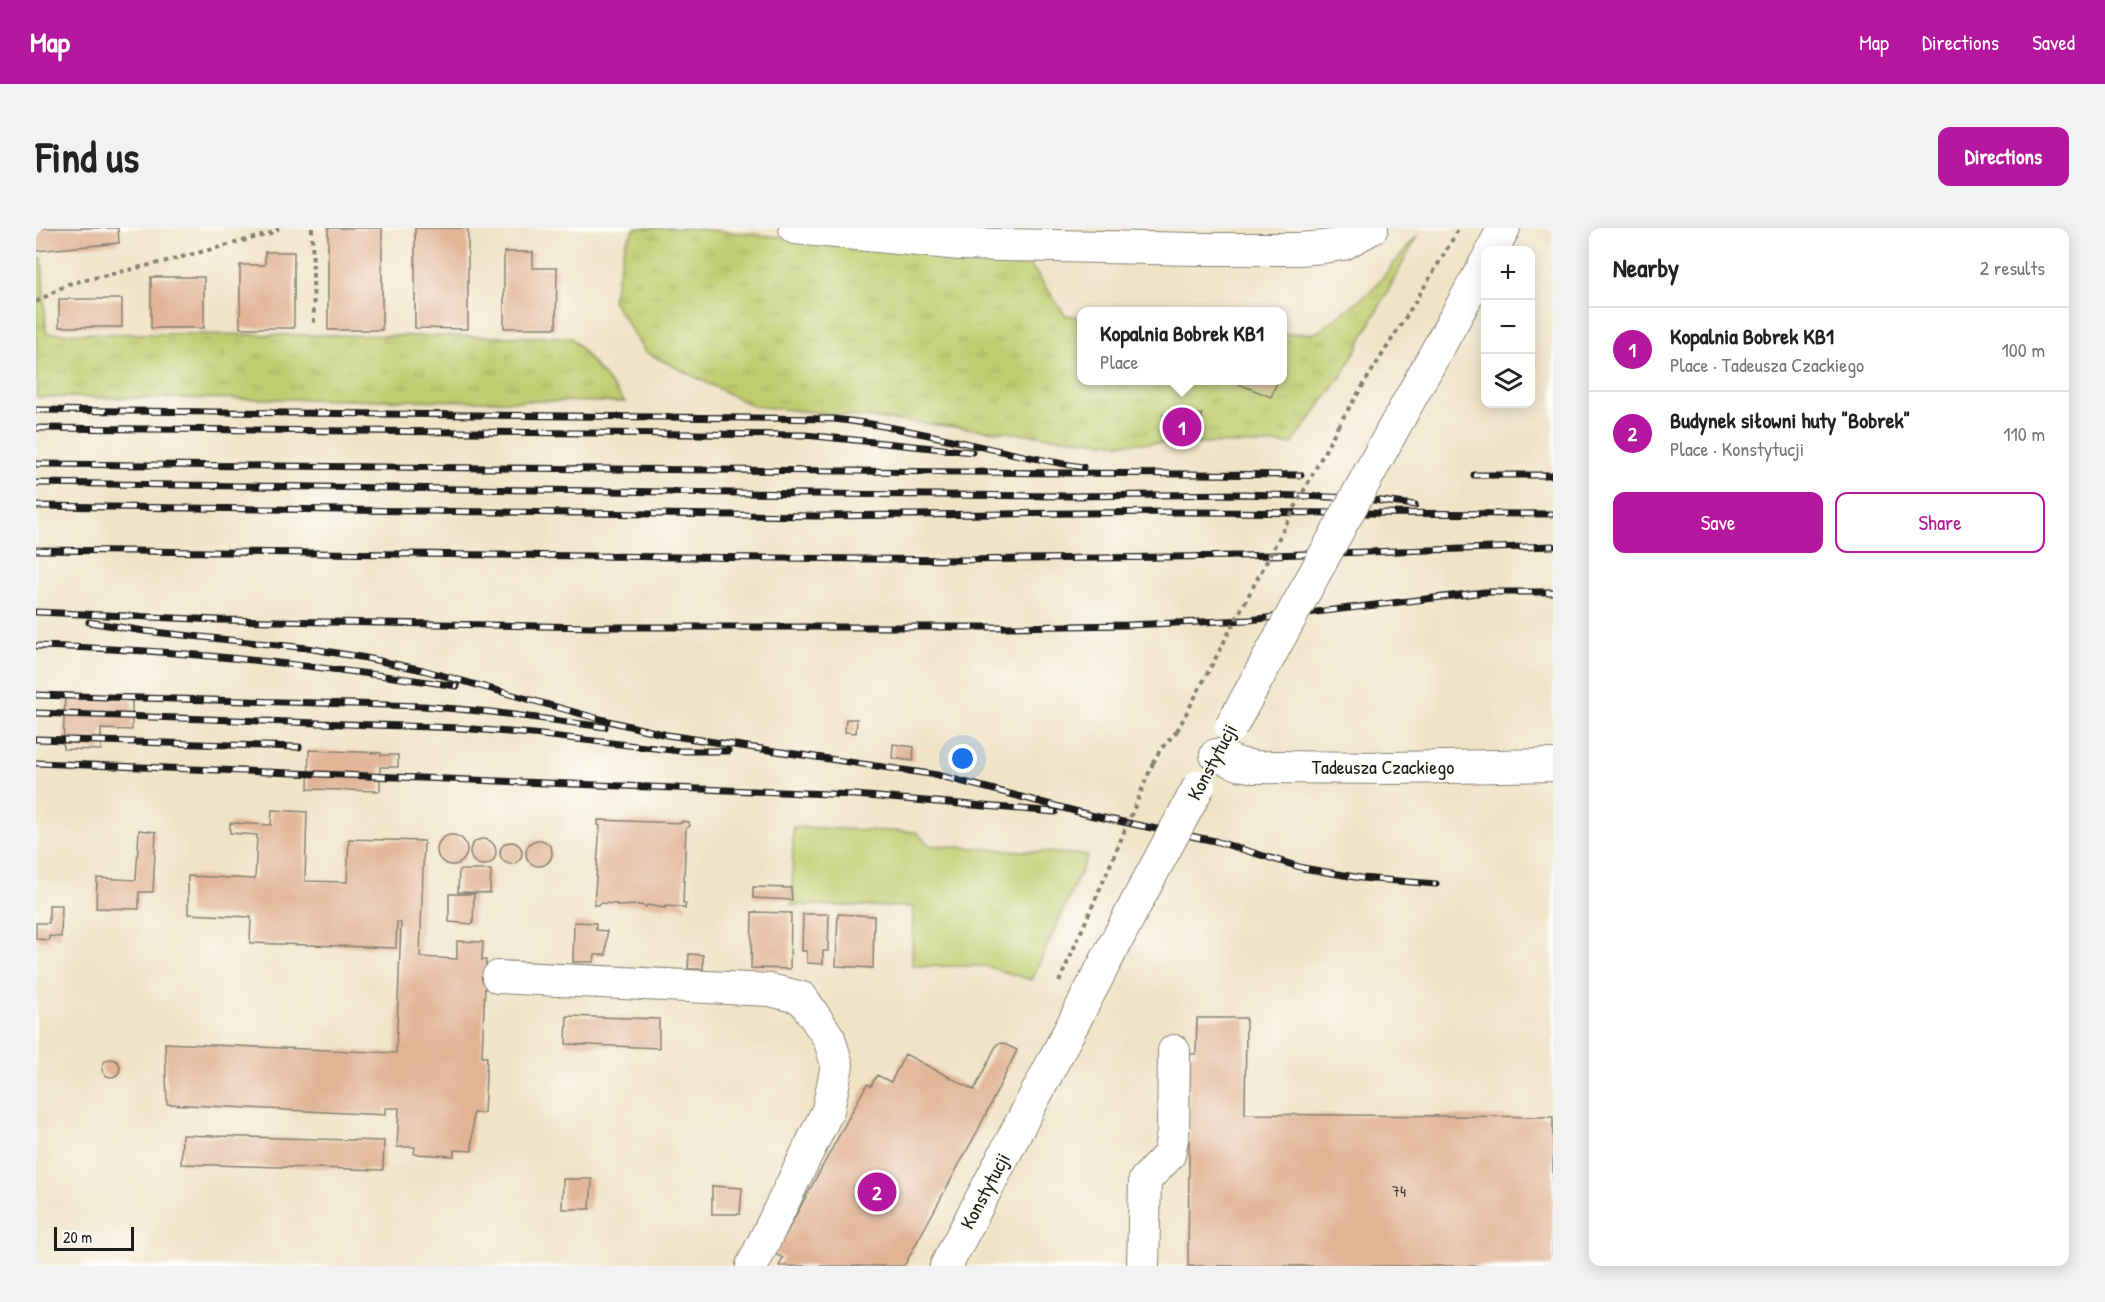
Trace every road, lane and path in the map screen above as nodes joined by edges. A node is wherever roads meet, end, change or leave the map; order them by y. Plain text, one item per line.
1 (279, 228) edge
2 (312, 228) edge
3 (795, 228) edge
4 (1372, 228) edge
5 (1460, 228) edge
6 (1504, 228) edge
7 (1494, 246) edge
8 (1481, 269) edge
9 (36, 302) edge
10 (314, 323) dead end
11 (1216, 755) junction
12 (1553, 765) edge
13 (1106, 875) dead end
14 (498, 977) dead end
15 (1174, 1051) dead end
16 (752, 1266) edge
17 (946, 1266) edge
18 (1143, 1266) edge

1 - 9 path
2 - 10 path
3 - 4 street
5 - 13 path, bridge
6 - 7 street
8 - 11 street, Konstytucji, bridge
11 - 12 street, Tadeusza Czackiego
11 - 17 street, Konstytucji, bridge
14 - 16 street
15 - 18 street

